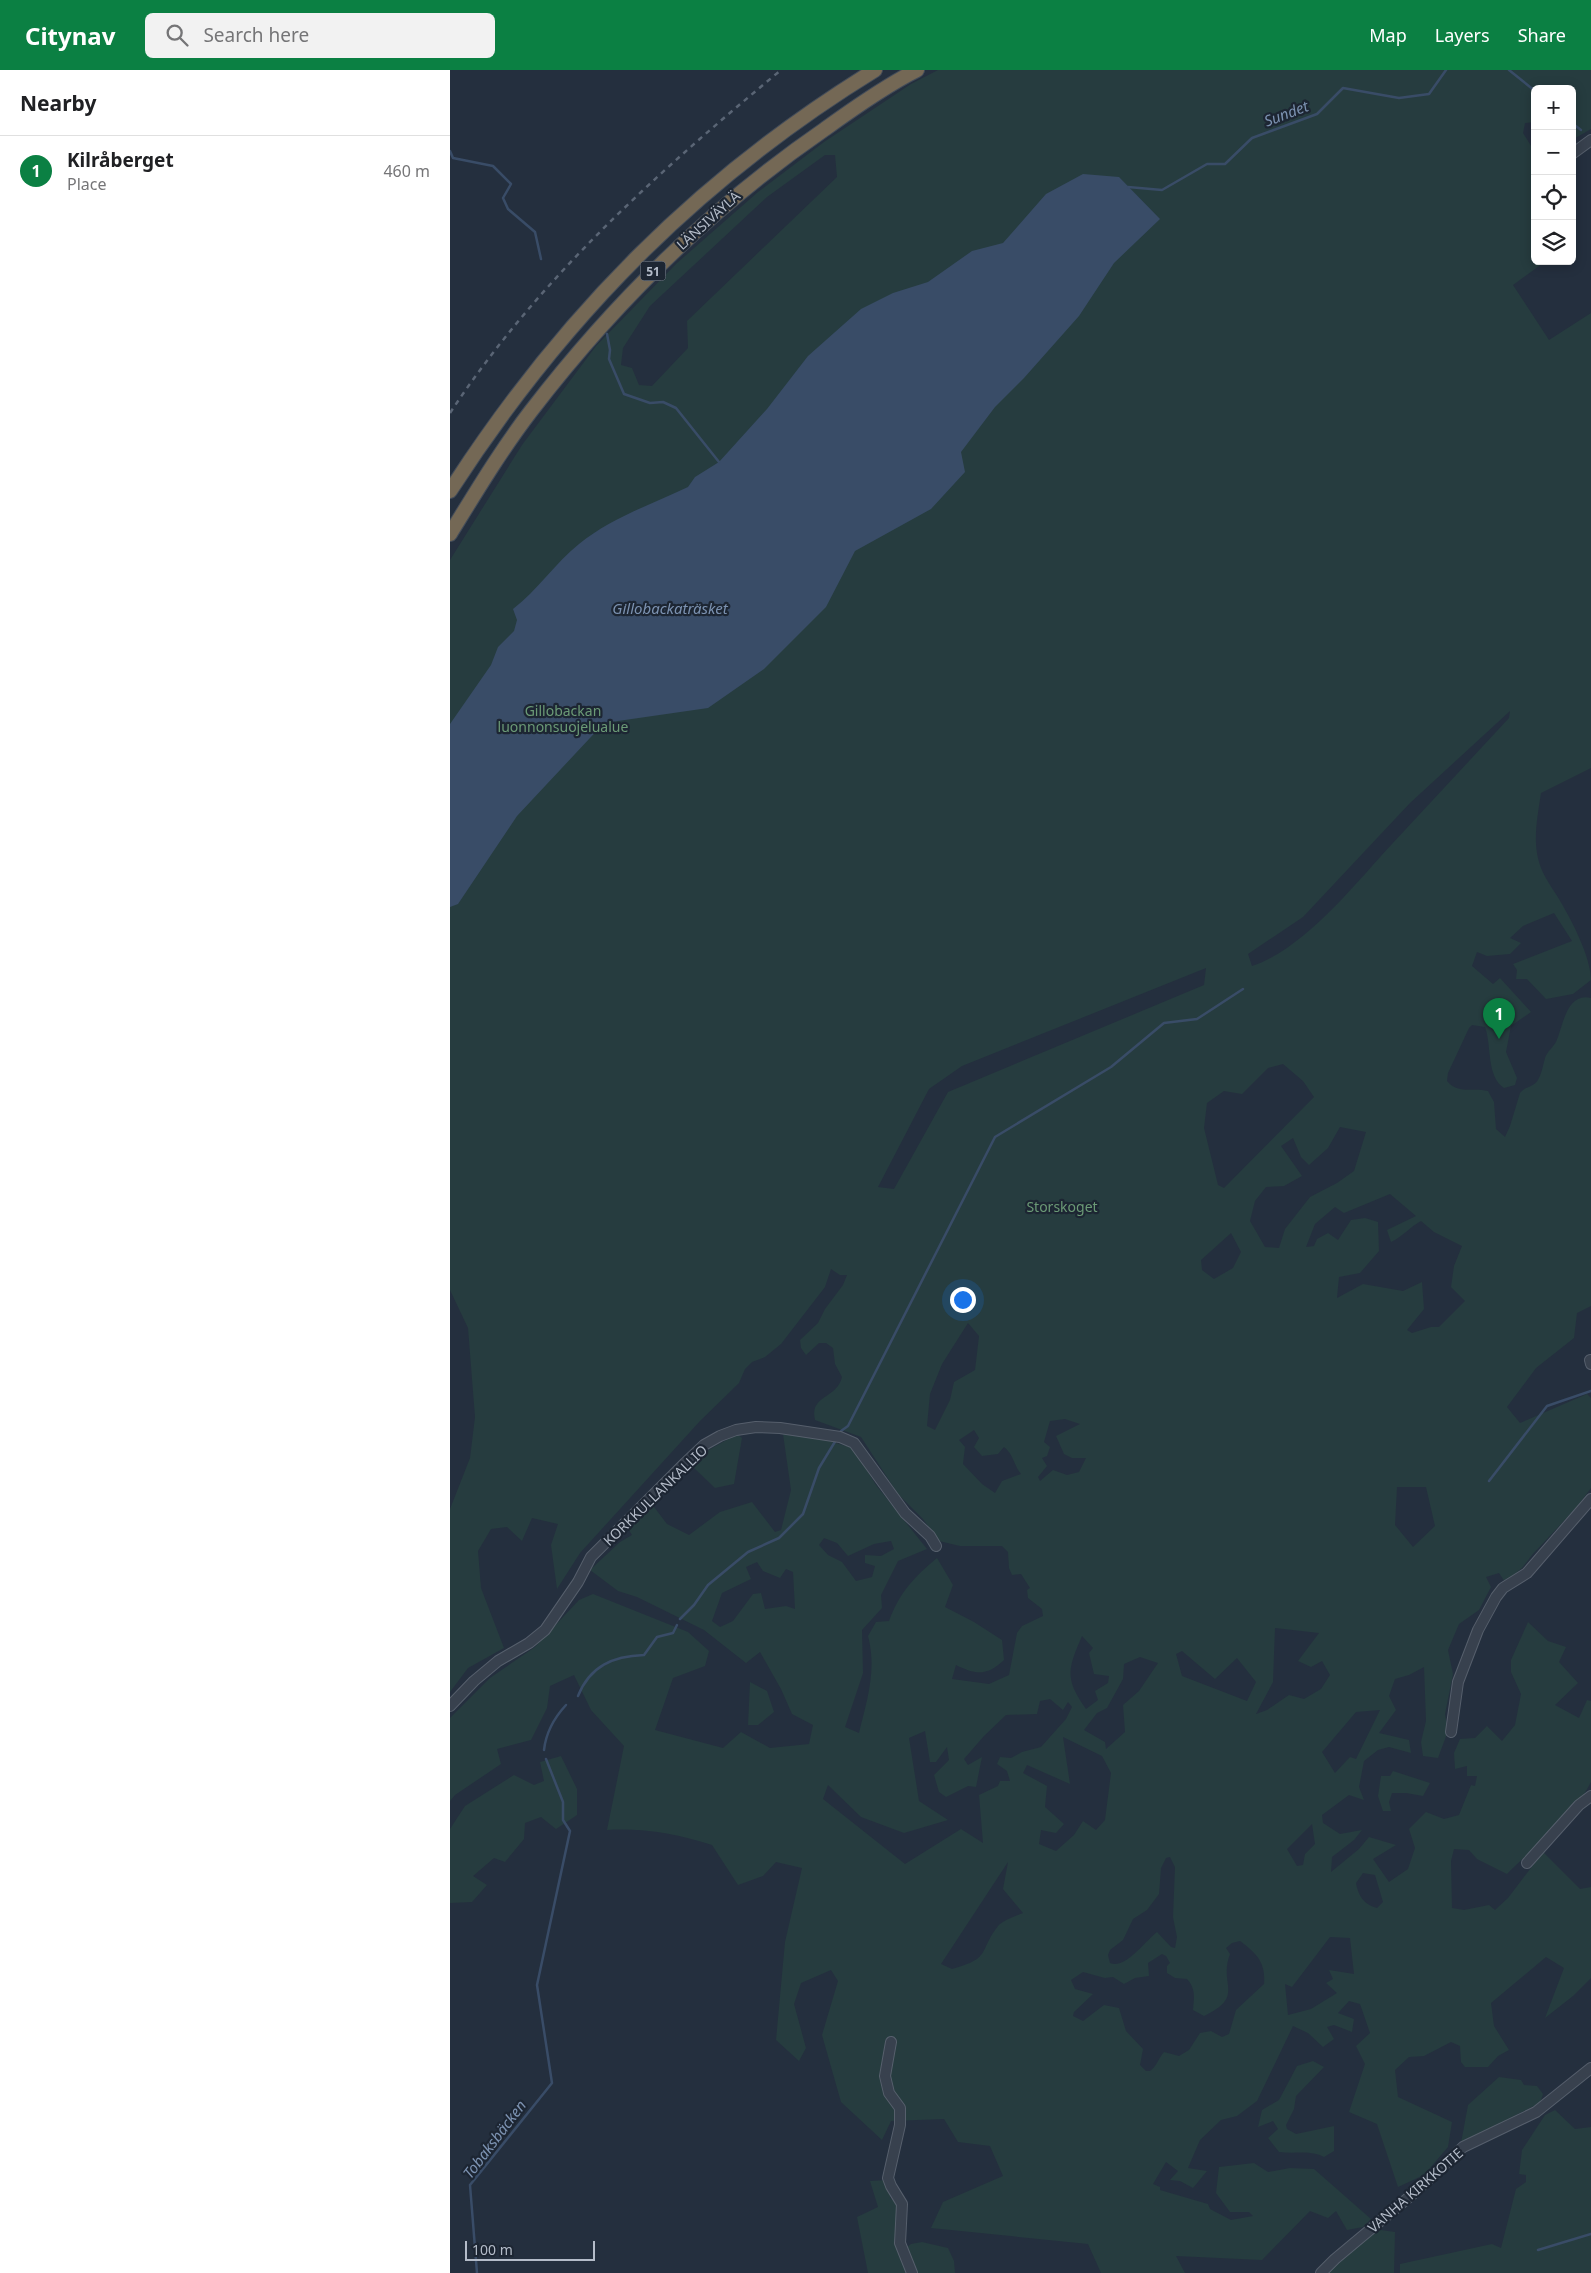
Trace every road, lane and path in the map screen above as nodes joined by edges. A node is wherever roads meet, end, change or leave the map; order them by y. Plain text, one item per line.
1 (876, 70) edge
2 (917, 70) edge
3 (1591, 140) edge
4 (1576, 151) edge
5 (450, 491) edge
6 (450, 534) edge
7 (1590, 1360) edge
8 (1591, 1364) edge
9 (1591, 1499) edge
10 (936, 1546) dead end
11 (450, 1706) edge
12 (1451, 1732) dead end
13 (1591, 1796) edge
14 (1527, 1863) dead end
15 (891, 2042) dead end
16 (1591, 2069) edge
17 (912, 2273) edge
18 (1321, 2273) edge

1 - 5 highway, LÄNSIVÄYLÄ / 51
2 - 6 highway, LÄNSIVÄYLÄ / 51
3 - 4 street
7 - 8 street
9 - 12 street
10 - 11 street, KORKKULLANKALLIO
13 - 14 street
15 - 17 street
16 - 18 street, VANHA KIRKKOTIE

